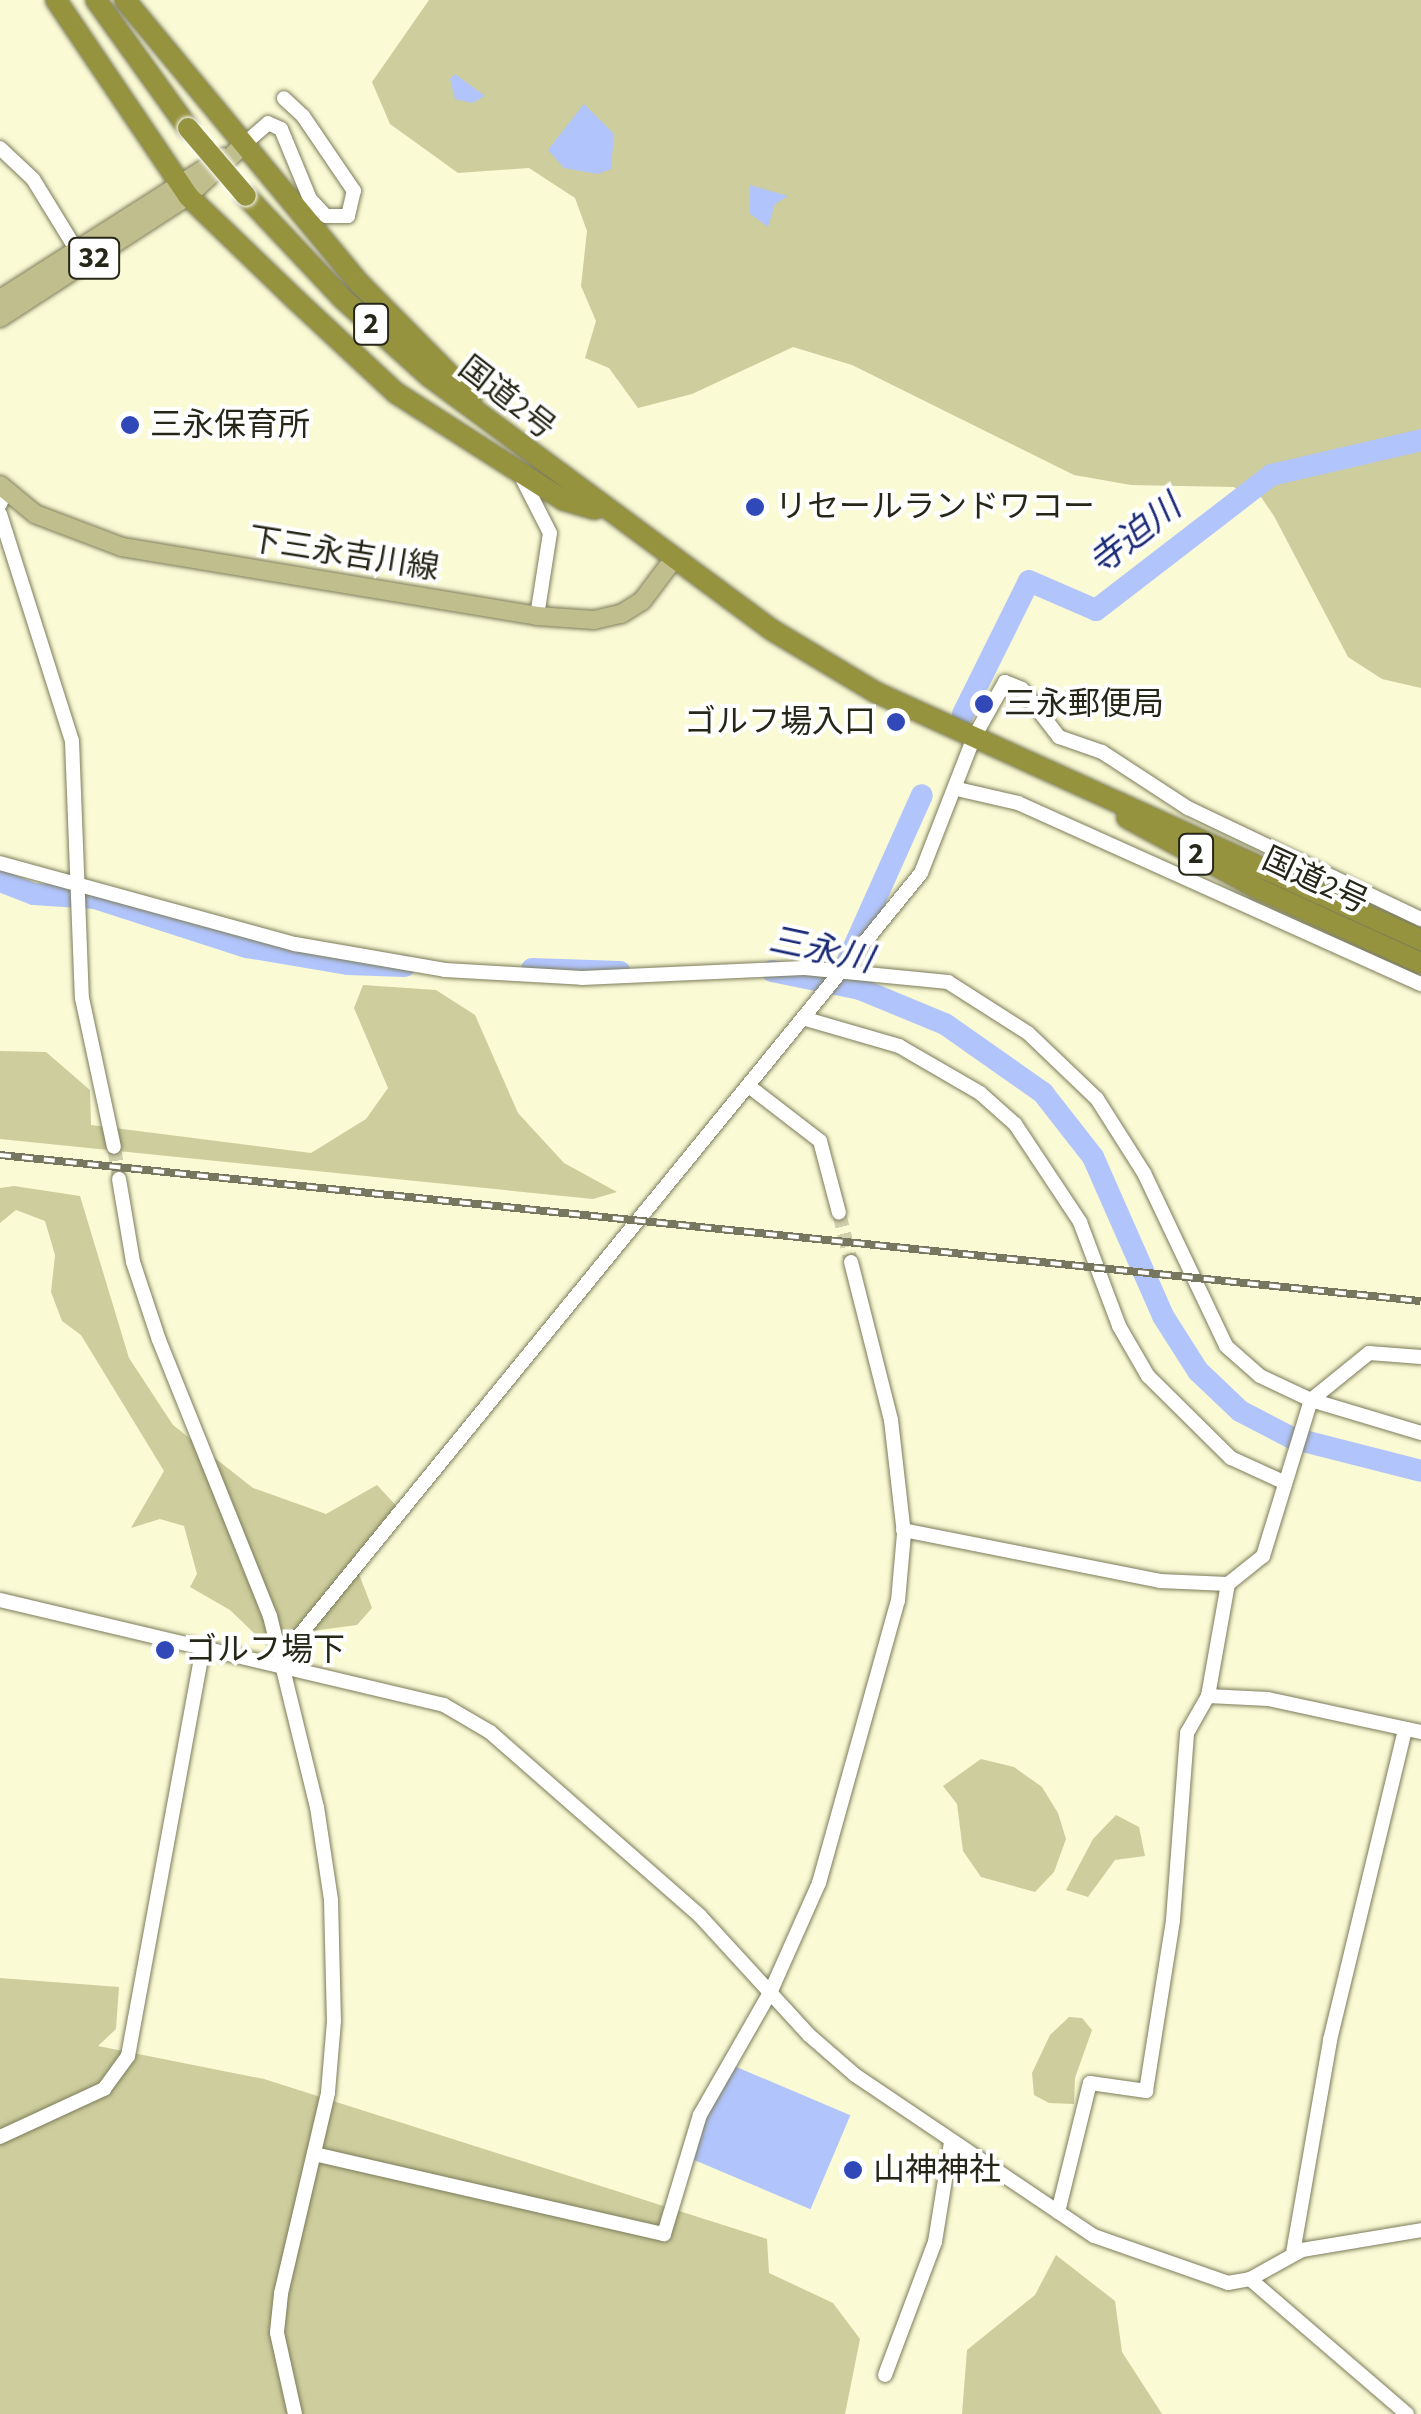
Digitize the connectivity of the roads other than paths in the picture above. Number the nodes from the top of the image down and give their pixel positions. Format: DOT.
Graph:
graph roads {
  1 [pos="56,0"];
  2 [pos="96,0"];
  3 [pos="125,0"];
  4 [pos="284,98"];
  5 [pos="242,145"];
  6 [pos="0,148"];
  7 [pos="183,190"];
  8 [pos="81,256"];
  9 [pos="0,299"];
  10 [pos="0,318"];
  11 [pos="509,438"];
  12 [pos="517,473"];
  13 [pos="2,493"];
  14 [pos="607,512"];
  15 [pos="0,514"];
  16 [pos="672,561"];
  17 [pos="537,616"];
  18 [pos="974,738"];
  19 [pos="957,789"];
  20 [pos="0,864"];
  21 [pos="80,887"];
  22 [pos="1421,920"];
  23 [pos="1421,940"];
  24 [pos="1421,963"];
  25 [pos="845,972"];
  26 [pos="1421,984"];
  27 [pos="806,1019"];
  28 [pos="750,1086"];
  29 [pos="114,1147"];
  30 [pos="119,1179"];
  31 [pos="839,1213"];
  32 [pos="852,1262"];
  33 [pos="1421,1357"];
  34 [pos="1308,1405"];
  35 [pos="1421,1434"];
  36 [pos="1282,1477"];
  37 [pos="903,1530"];
  38 [pos="1228,1584"];
  39 [pos="0,1600"];
  40 [pos="203,1648"];
  41 [pos="277,1663"];
  42 [pos="1208,1696"];
  43 [pos="1413,1731"];
  44 [pos="770,1993"];
  45 [pos="0,2137"];
  46 [pos="951,2142"];
  47 [pos="314,2154"];
  48 [pos="1058,2212"];
  49 [pos="1421,2230"];
  50 [pos="1292,2253"];
  51 [pos="1250,2279"];
  52 [pos="886,2375"];
  53 [pos="295,2414"];
  54 [pos="1407,2414"];
  1 -- 7 [label="highway"];
  2 -- 11 [label="highway, 国道2号 / 2, bridge"];
  3 -- 5 [label="highway"];
  4 -- 5 [label="street"];
  5 -- 7 [label="main road, 32"];
  5 -- 11 [label="highway"];
  6 -- 8 [label="street"];
  7 -- 8 [label="main road, 32"];
  7 -- 12 [label="highway"];
  8 -- 9 [label="main road, 32"];
  8 -- 10 [label="main road, 32"];
  11 -- 14 [label="highway, 国道2号 / 2"];
  12 -- 14 [label="highway"];
  12 -- 17 [label="street"];
  13 -- 17 [label="main road, 下三永吉川線"];
  14 -- 16 [label="highway, 国道2号 / 2"];
  15 -- 21 [label="street"];
  16 -- 17 [label="main road, 下三永吉川線"];
  16 -- 18 [label="highway, 国道2号 / 2"];
  18 -- 19 [label="street"];
  18 -- 22 [label="street"];
  18 -- 23 [label="highway, 国道2号 / 2"];
  18 -- 24 [label="highway, 国道2号 / 2"];
  19 -- 25 [label="street"];
  19 -- 26 [label="street"];
  20 -- 21 [label="street"];
  21 -- 25 [label="street"];
  21 -- 29 [label="street"];
  25 -- 27 [label="street"];
  25 -- 34 [label="street"];
  27 -- 28 [label="street"];
  27 -- 36 [label="street"];
  28 -- 31 [label="street"];
  28 -- 41 [label="street"];
  30 -- 41 [label="street"];
  32 -- 37 [label="street"];
  33 -- 34 [label="street"];
  34 -- 35 [label="street"];
  34 -- 36 [label="street"];
  36 -- 38 [label="street"];
  37 -- 38 [label="street"];
  37 -- 44 [label="street"];
  38 -- 42 [label="street"];
  39 -- 40 [label="street"];
  40 -- 41 [label="street"];
  40 -- 45 [label="street"];
  41 -- 44 [label="street"];
  41 -- 47 [label="street"];
  42 -- 43 [label="street"];
  42 -- 48 [label="street"];
  43 -- 50 [label="street"];
  44 -- 46 [label="street"];
  44 -- 47 [label="street"];
  46 -- 48 [label="street"];
  46 -- 52 [label="street"];
  47 -- 53 [label="street"];
  48 -- 51 [label="street"];
  49 -- 50 [label="street"];
  50 -- 51 [label="street"];
  51 -- 54 [label="street"];
}
